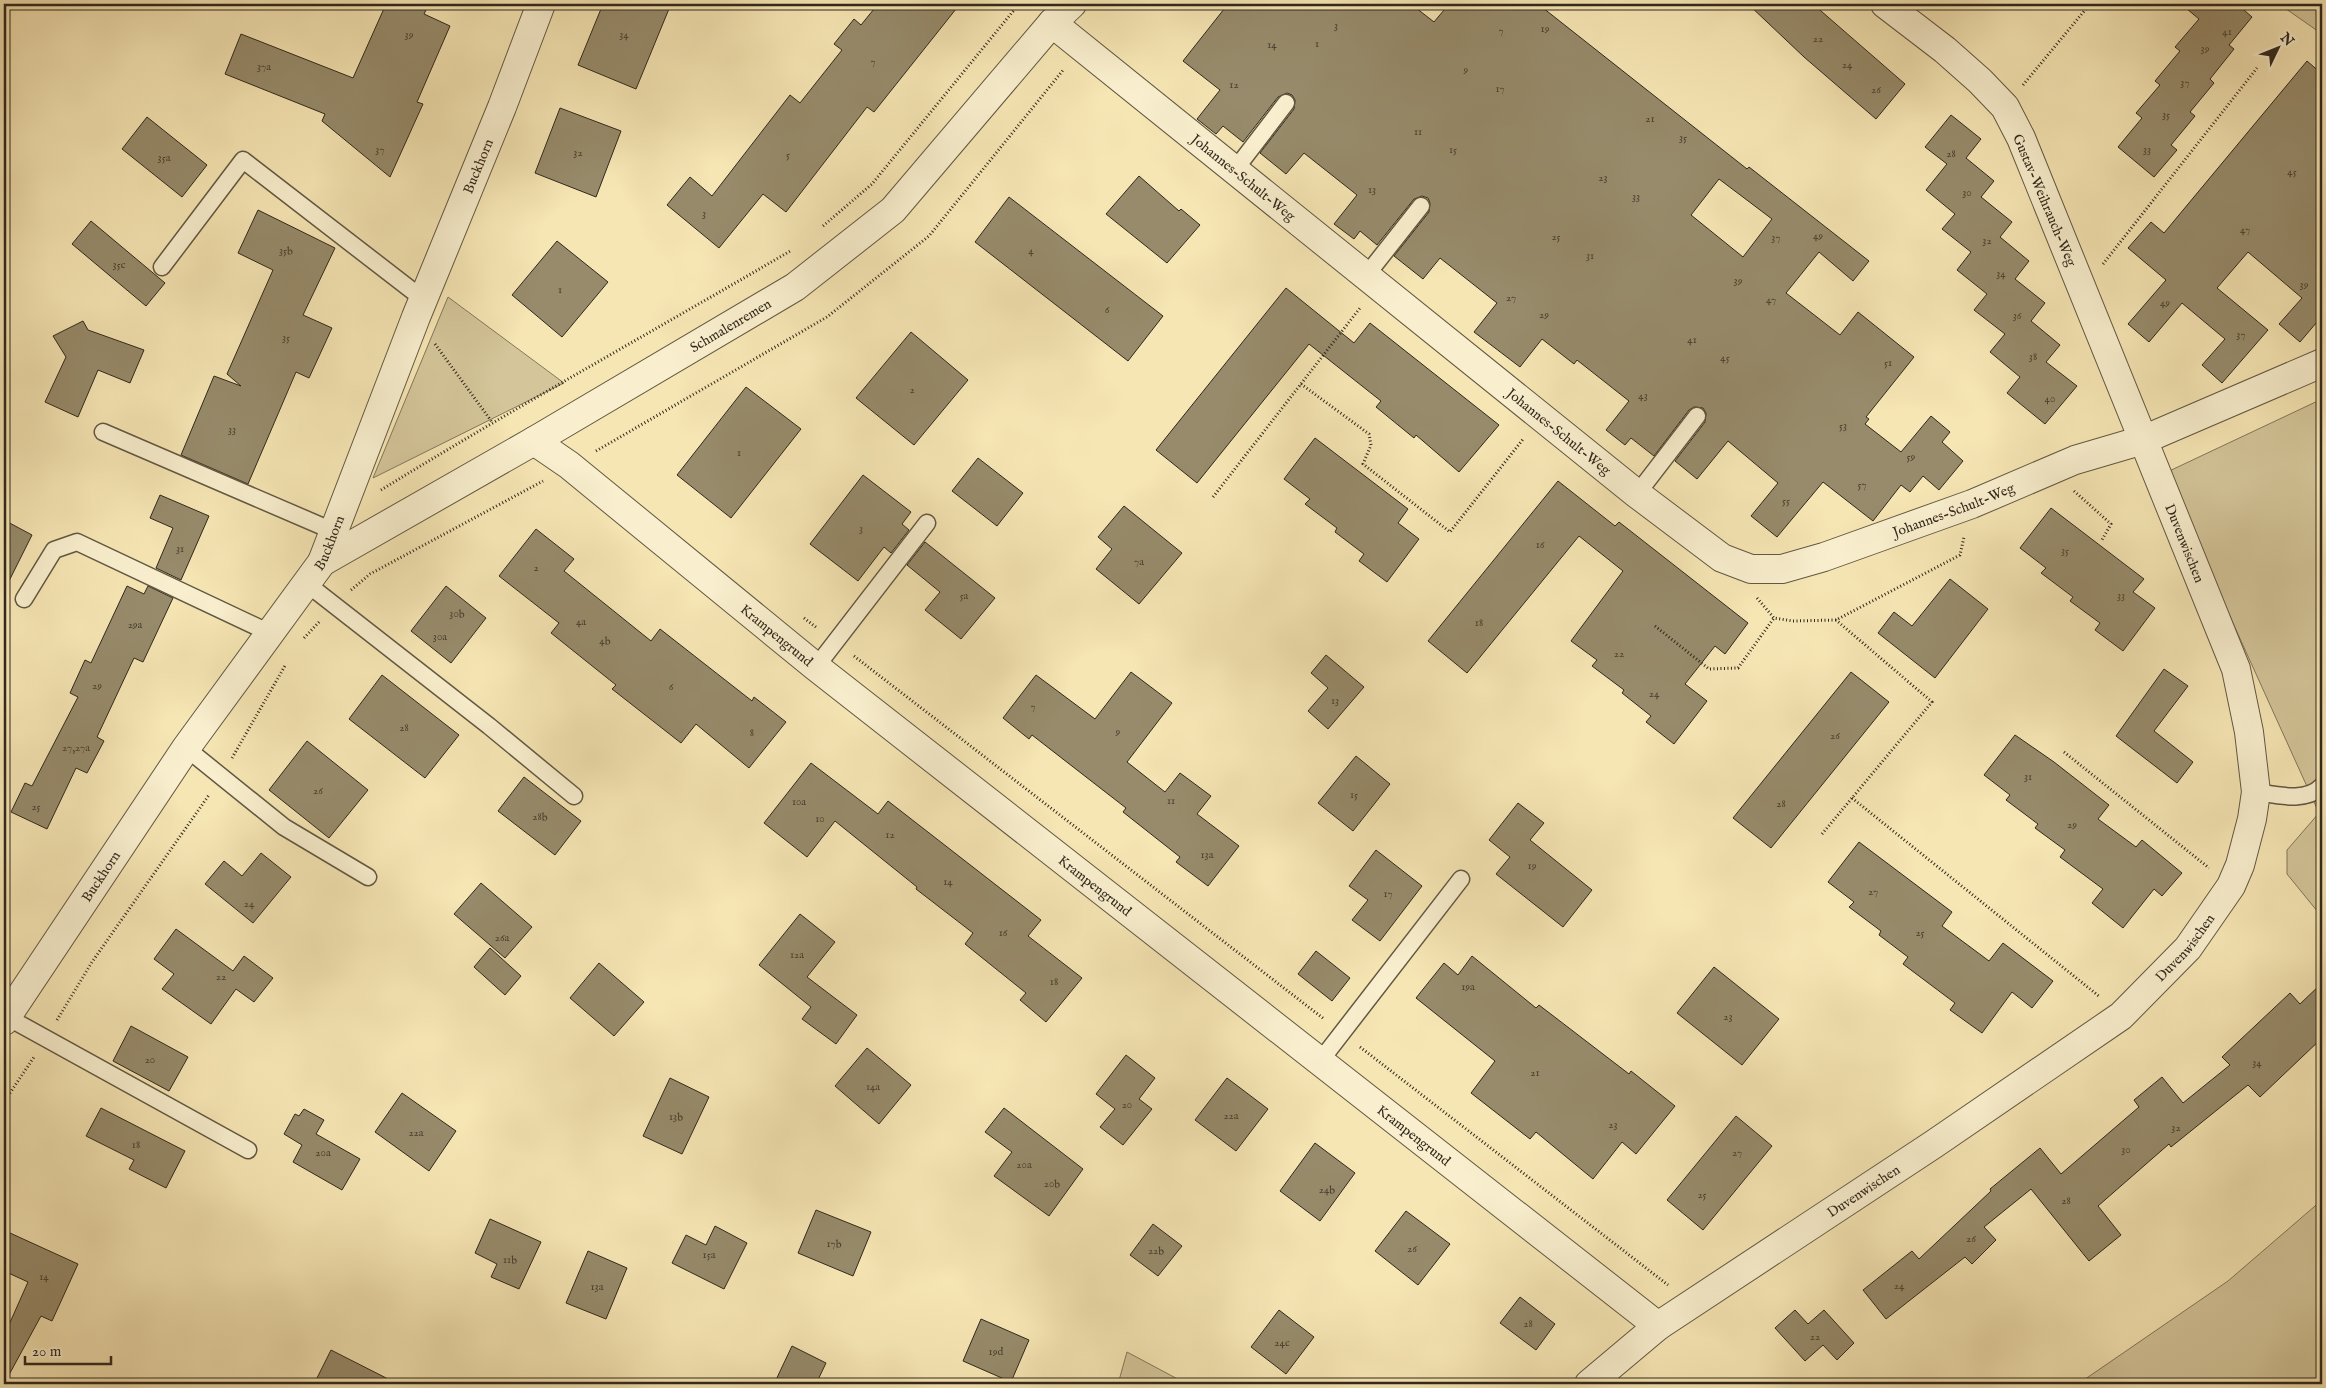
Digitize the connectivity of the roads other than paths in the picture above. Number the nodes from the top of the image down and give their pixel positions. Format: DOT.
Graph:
graph roads {
  1 [pos="541,4"];
  2 [pos="1072,4"];
  3 [pos="1885,4"];
  4 [pos="1052,24"];
  5 [pos="1286,103"];
  6 [pos="1234,171"];
  7 [pos="1421,206"];
  8 [pos="162,267"];
  9 [pos="1371,282"];
  10 [pos="420,308"];
  11 [pos="2322,363"];
  12 [pos="1697,416"];
  13 [pos="103,432"];
  14 [pos="2143,440"];
  15 [pos="534,442"];
  16 [pos="1637,494"];
  17 [pos="336,523"];
  18 [pos="927,523"];
  19 [pos="314,572"];
  20 [pos="24,599"];
  21 [pos="270,633"];
  22 [pos="816,666"];
  23 [pos="186,748"];
  24 [pos="2322,786"];
  25 [pos="2256,792"];
  26 [pos="574,796"];
  27 [pos="368,878"];
  28 [pos="1461,879"];
  29 [pos="5,1019"];
  30 [pos="1321,1060"];
  31 [pos="248,1150"];
  32 [pos="1658,1326"];
  33 [pos="1589,1384"];
  1 -- 10 [label="street, Buckhorn"];
  2 -- 4 [label="street, Schmalenremen"];
  3 -- 14 [label="street, Gustav-Weihrauch-Weg"];
  4 -- 6 [label="street, Johannes-Schult-Weg"];
  4 -- 15 [label="street, Schmalenremen"];
  5 -- 6 [label="lane"];
  6 -- 9 [label="street, Johannes-Schult-Weg"];
  7 -- 9 [label="lane"];
  8 -- 10 [label="lane"];
  9 -- 16 [label="street, Johannes-Schult-Weg"];
  10 -- 17 [label="street, Buckhorn"];
  11 -- 14 [label="street"];
  12 -- 16 [label="lane"];
  13 -- 17 [label="lane"];
  14 -- 16 [label="street, Johannes-Schult-Weg"];
  14 -- 25 [label="street, Duvenwischen"];
  15 -- 19 [label="street, Schmalenremen"];
  15 -- 22 [label="street, Krampengrund"];
  17 -- 19 [label="street, Buckhorn"];
  18 -- 22 [label="lane"];
  19 -- 21 [label="street, Buckhorn"];
  19 -- 26 [label="lane"];
  20 -- 21 [label="lane"];
  21 -- 23 [label="street, Buckhorn"];
  22 -- 30 [label="street, Krampengrund"];
  23 -- 27 [label="lane"];
  23 -- 29 [label="street, Buckhorn"];
  24 -- 25 [label="lane"];
  25 -- 32 [label="street, Duvenwischen"];
  28 -- 30 [label="lane"];
  29 -- 31 [label="lane"];
  30 -- 32 [label="street, Krampengrund"];
  32 -- 33 [label="street, Duvenwischen"];
}
